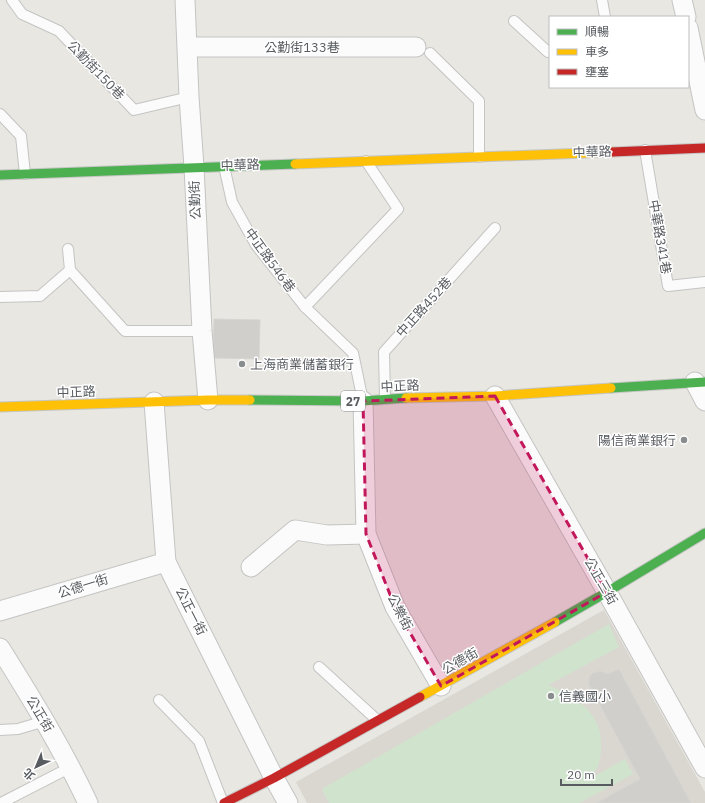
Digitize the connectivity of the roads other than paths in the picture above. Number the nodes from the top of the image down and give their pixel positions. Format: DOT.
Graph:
graph roads {
  1 [pos="12,0"];
  2 [pos="185,0"];
  3 [pos="602,0"];
  4 [pos="682,0"];
  5 [pos="605,16"];
  6 [pos="686,16"];
  7 [pos="514,21"];
  8 [pos="689,33"];
  9 [pos="188,47"];
  10 [pos="423,50"];
  11 [pos="549,52"];
  12 [pos="189,97"];
  13 [pos="705,110"];
  14 [pos="0,114"];
  15 [pos="705,148"];
  16 [pos="645,150"];
  17 [pos="479,157"];
  18 [pos="366,161"];
  19 [pos="224,166"];
  20 [pos="194,167"];
  21 [pos="25,174"];
  22 [pos="0,175"];
  23 [pos="495,228"];
  24 [pos="68,249"];
  25 [pos="70,270"];
  26 [pos="705,282"];
  27 [pos="0,297"];
  28 [pos="305,308"];
  29 [pos="202,331"];
  30 [pos="700,382"];
  31 [pos="495,396"];
  32 [pos="385,398"];
  33 [pos="208,400"];
  34 [pos="705,401"];
  35 [pos="154,402"];
  36 [pos="362,402"];
  37 [pos="0,407"];
  38 [pos="705,533"];
  39 [pos="366,534"];
  40 [pos="166,562"];
  41 [pos="251,567"];
  42 [pos="607,592"];
  43 [pos="0,611"];
  44 [pos="0,648"];
  45 [pos="320,667"];
  46 [pos="441,686"];
  47 [pos="159,700"];
  48 [pos="377,720"];
  49 [pos="45,721"];
  50 [pos="0,730"];
  51 [pos="71,767"];
  52 [pos="705,768"];
  53 [pos="274,778"];
  54 [pos="0,803"];
  55 [pos="88,803"];
  56 [pos="224,803"];
  57 [pos="288,803"];
  1 -- 12 [label="lane, 公勤街150巷"];
  2 -- 9 [label="street, 公勤街"];
  3 -- 5 [label="lane"];
  4 -- 6 [label="street"];
  7 -- 11 [label="lane"];
  8 -- 13 [label="street"];
  9 -- 10 [label="street, 公勤街133巷"];
  9 -- 12 [label="street, 公勤街"];
  10 -- 17 [label="lane"];
  12 -- 20 [label="street, 公勤街"];
  14 -- 21 [label="lane"];
  15 -- 16 [label="street, 中華路"];
  16 -- 17 [label="street, 中華路"];
  16 -- 26 [label="lane, 中華路341巷"];
  17 -- 18 [label="street, 中華路"];
  18 -- 19 [label="street, 中華路"];
  18 -- 28 [label="lane"];
  19 -- 20 [label="street, 中華路"];
  19 -- 28 [label="lane, 中正路546巷"];
  20 -- 21 [label="street, 中華路"];
  20 -- 29 [label="street, 公勤街"];
  21 -- 22 [label="street, 中華路"];
  23 -- 32 [label="lane, 中正路452巷"];
  24 -- 25 [label="lane"];
  25 -- 27 [label="lane"];
  25 -- 29 [label="lane"];
  28 -- 36 [label="lane, 中正路546巷"];
  29 -- 33 [label="street, 公勤街"];
  30 -- 31 [label="street, 中正路 / 27"];
  30 -- 34 [label="street"];
  31 -- 32 [label="street, 中正路 / 27"];
  31 -- 42 [label="street, 公正三街"];
  32 -- 36 [label="street, 中正路 / 27"];
  33 -- 35 [label="street, 中正路 / 27"];
  33 -- 36 [label="street, 中正路 / 27"];
  35 -- 37 [label="street, 中正路 / 27"];
  35 -- 40 [label="street, 公正一街"];
  36 -- 39 [label="street, 公樂街"];
  38 -- 42 [label="street, 公德街"];
  39 -- 41 [label="street"];
  39 -- 46 [label="street, 公樂街"];
  40 -- 43 [label="street, 公德一街"];
  40 -- 53 [label="street, 公正一街"];
  42 -- 46 [label="street, 公德街"];
  42 -- 52 [label="street, 公正三街"];
  44 -- 49 [label="street, 公正街"];
  45 -- 48 [label="lane"];
  46 -- 48 [label="street, 公德街"];
  47 -- 56 [label="lane"];
  48 -- 53 [label="street, 公德街"];
  49 -- 50 [label="lane"];
  49 -- 51 [label="street, 公正街"];
  51 -- 54 [label="lane"];
  51 -- 55 [label="street, 公正街"];
  53 -- 56 [label="street, 公德街"];
  53 -- 57 [label="street, 公正一街"];
}
